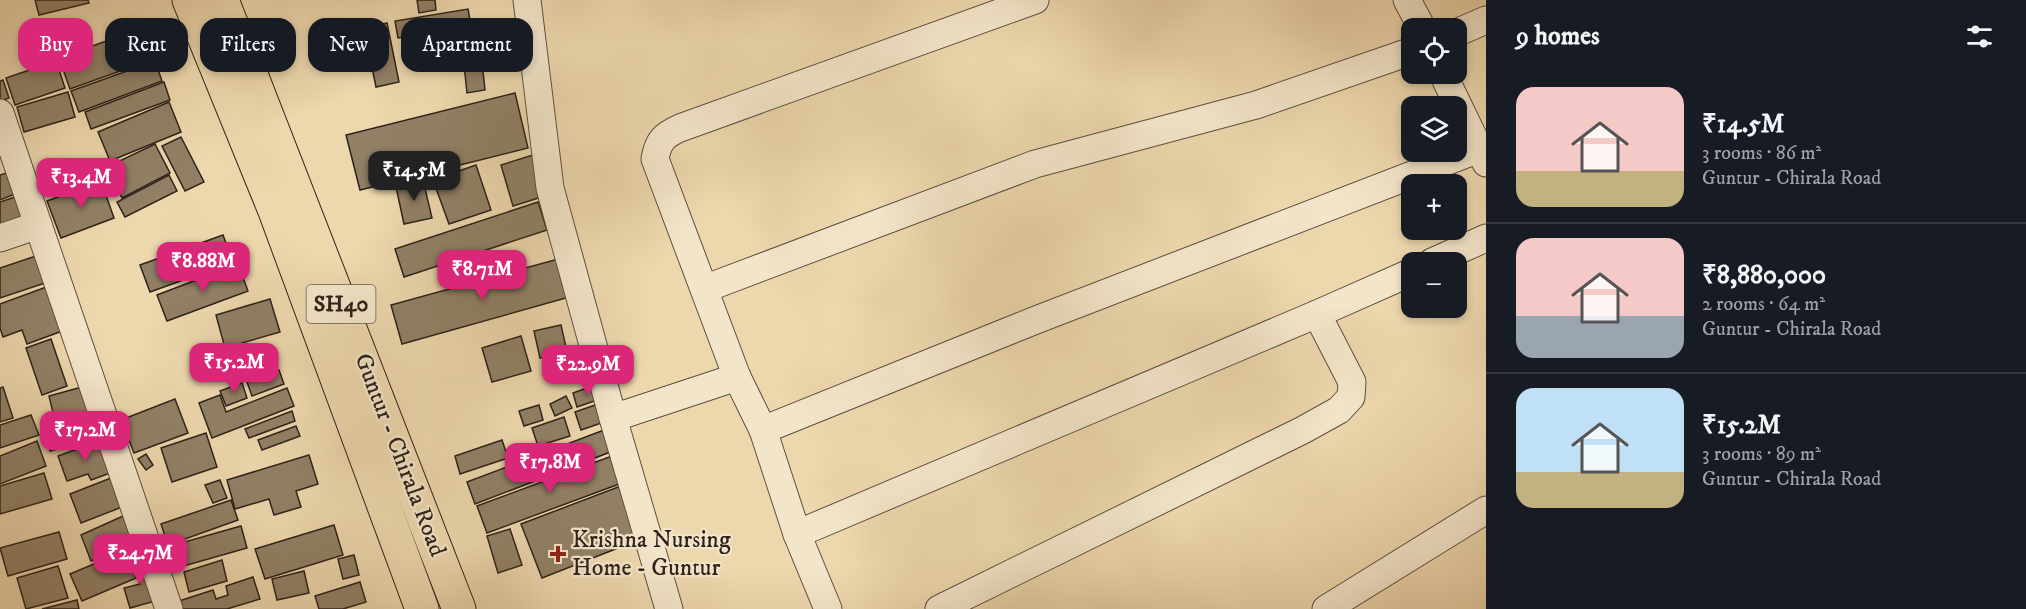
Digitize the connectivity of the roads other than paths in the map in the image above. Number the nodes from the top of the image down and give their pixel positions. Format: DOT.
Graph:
graph roads {
  1 [pos="189,0"];
  2 [pos="222,0"];
  3 [pos="527,0"];
  4 [pos="1035,0"];
  5 [pos="1407,0"];
  6 [pos="1417,18"];
  7 [pos="1486,21"];
  8 [pos="1467,29"];
  9 [pos="1401,55"];
  10 [pos="1448,84"];
  11 [pos="0,113"];
  12 [pos="1482,156"];
  13 [pos="38,225"];
  14 [pos="0,238"];
  15 [pos="1486,238"];
  16 [pos="1454,252"];
  17 [pos="1401,277"];
  18 [pos="704,288"];
  19 [pos="1317,314"];
  20 [pos="332,322"];
  21 [pos="738,377"];
  22 [pos="613,418"];
  23 [pos="763,430"];
  24 [pos="1486,510"];
  25 [pos="797,534"];
  26 [pos="455,608"];
  27 [pos="169,609"];
  28 [pos="422,609"];
  29 [pos="669,609"];
  30 [pos="828,609"];
  31 [pos="939,609"];
  32 [pos="1326,609"];
  1 -- 20 [label="main road, Guntur - Chirala Road / SH40"];
  2 -- 20 [label="main road, Guntur - Chirala Road / SH40"];
  3 -- 22 [label="street"];
  4 -- 18 [label="street"];
  5 -- 6 [label="street"];
  7 -- 8 [label="street"];
  9 -- 18 [label="street"];
  10 -- 12 [label="street"];
  11 -- 13 [label="street"];
  12 -- 23 [label="street"];
  13 -- 14 [label="street"];
  13 -- 27 [label="street"];
  15 -- 16 [label="street"];
  17 -- 19 [label="street"];
  18 -- 21 [label="street"];
  19 -- 25 [label="street"];
  19 -- 31 [label="street"];
  20 -- 26 [label="main road, Guntur - Chirala Road / SH40"];
  20 -- 28 [label="main road, Guntur - Chirala Road / SH40"];
  21 -- 22 [label="street"];
  21 -- 23 [label="street"];
  22 -- 29 [label="street"];
  23 -- 25 [label="street"];
  24 -- 32 [label="street"];
  25 -- 30 [label="street"];
}
